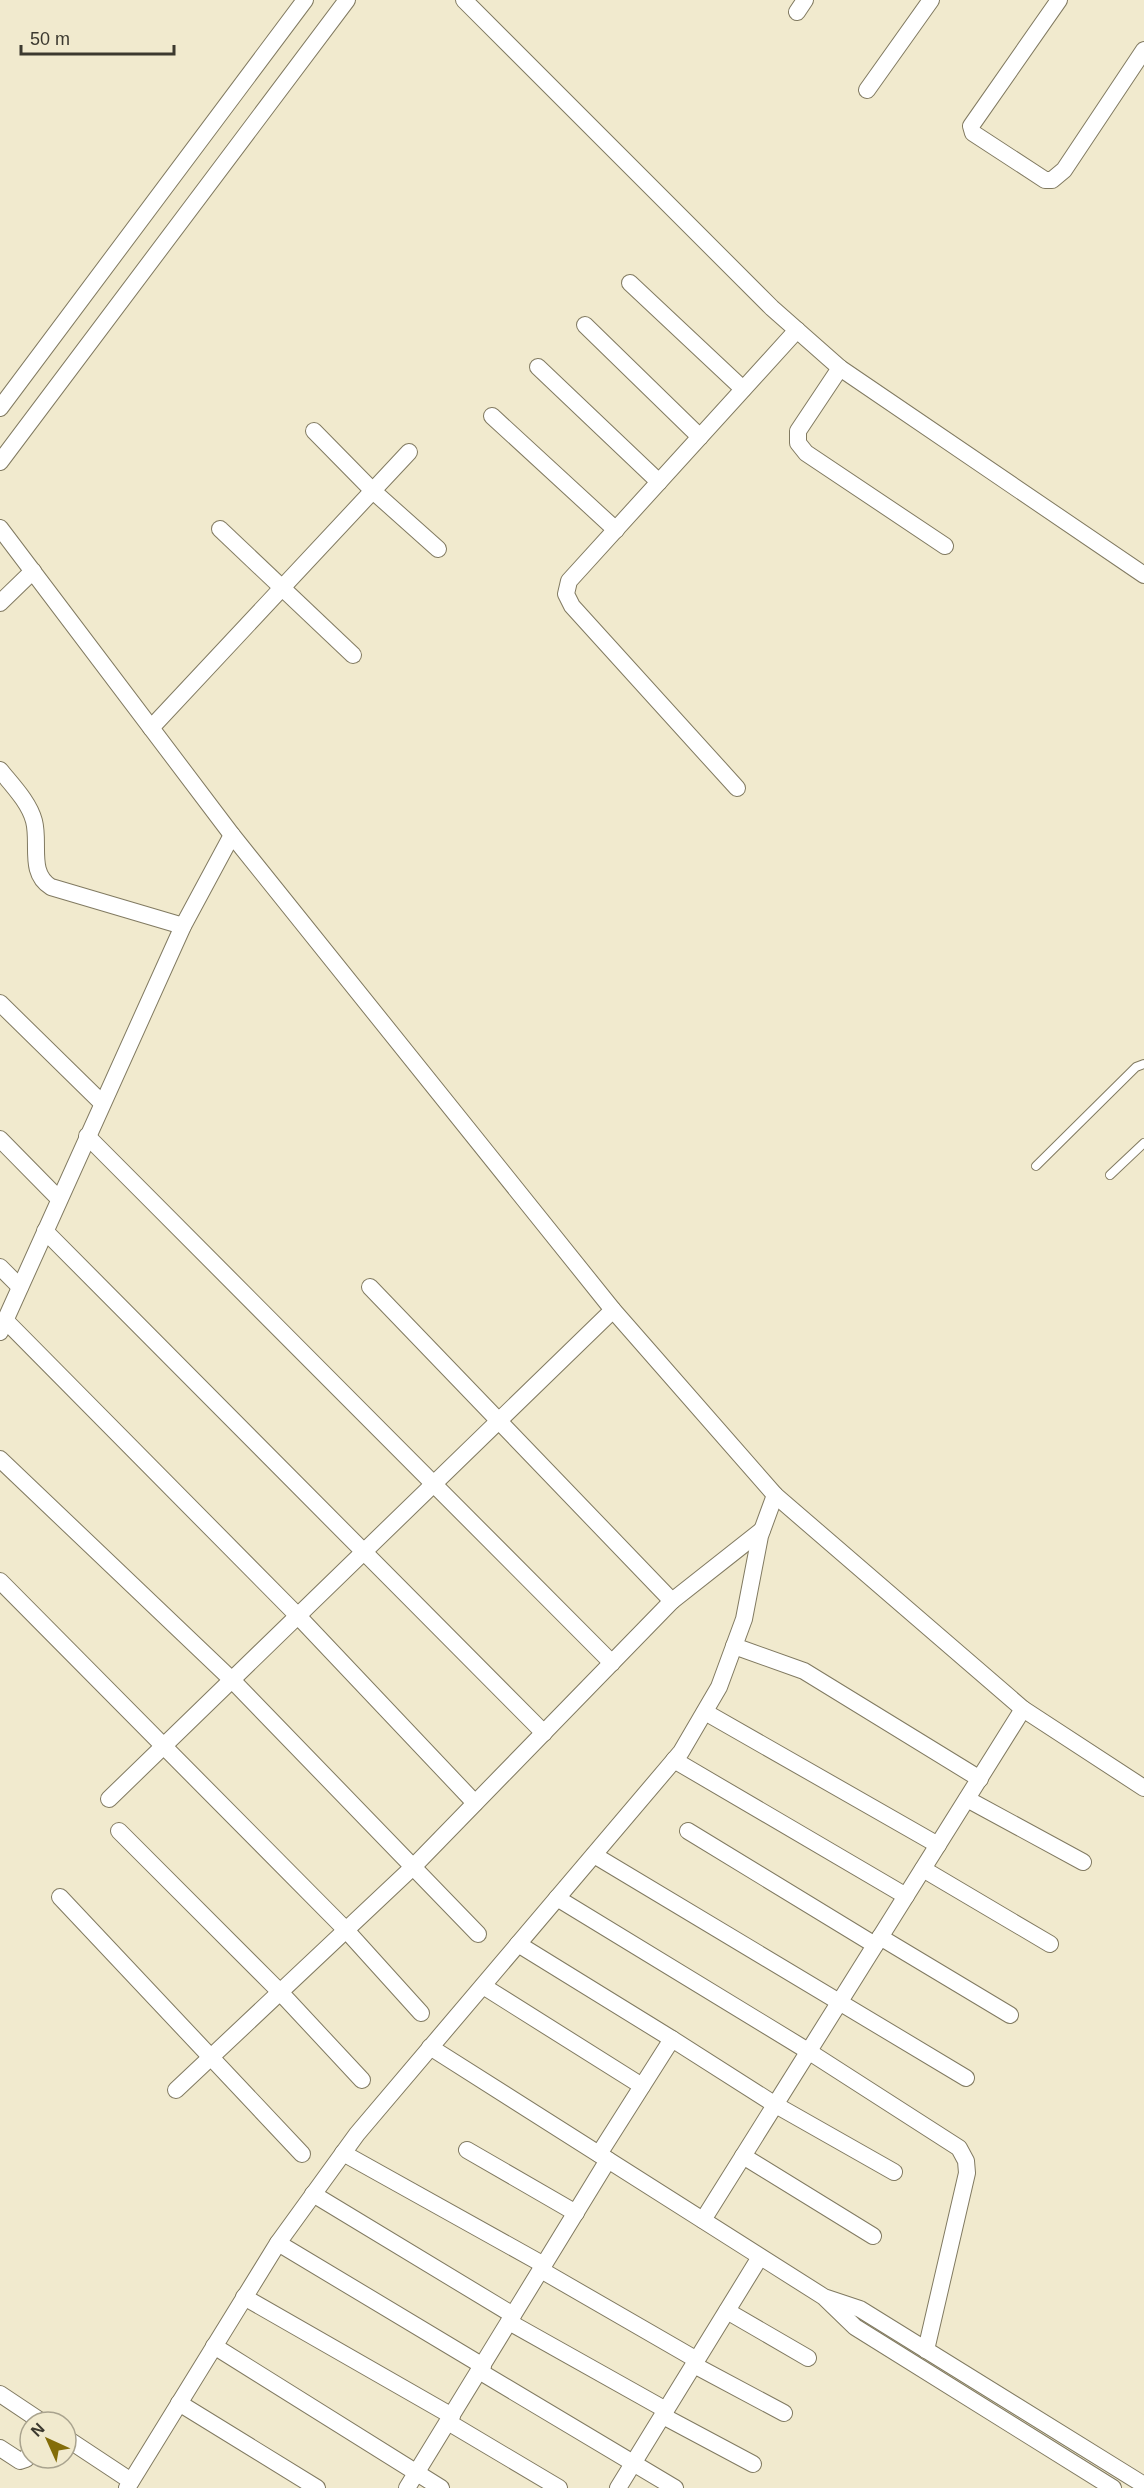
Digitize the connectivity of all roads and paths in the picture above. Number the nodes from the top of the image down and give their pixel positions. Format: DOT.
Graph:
graph roads {
  1 [pos="306,0"];
  2 [pos="347,0"];
  3 [pos="464,0"];
  4 [pos="931,0"];
  5 [pos="1059,0"];
  6 [pos="1144,50"];
  7 [pos="867,90"];
  8 [pos="630,283"];
  9 [pos="585,325"];
  10 [pos="796,330"];
  11 [pos="538,367"];
  12 [pos="840,368"];
  13 [pos="743,389"];
  14 [pos="0,408"];
  15 [pos="492,416"];
  16 [pos="314,431"];
  17 [pos="700,437"];
  18 [pos="409,452"];
  19 [pos="0,462"];
  20 [pos="659,482"];
  21 [pos="373,491"];
  22 [pos="0,528"];
  23 [pos="220,530"];
  24 [pos="616,530"];
  25 [pos="945,546"];
  26 [pos="438,549"];
  27 [pos="33,571"];
  28 [pos="1144,575"];
  29 [pos="283,587"];
  30 [pos="0,603"];
  31 [pos="353,654"];
  32 [pos="151,728"];
  33 [pos="0,770"];
  34 [pos="737,788"];
  35 [pos="232,835"];
  36 [pos="183,926"];
  37 [pos="0,1003"];
  38 [pos="1144,1064"];
  39 [pos="102,1103"];
  40 [pos="87,1136"];
  41 [pos="0,1139"];
  42 [pos="1144,1143"];
  43 [pos="1036,1166"];
  44 [pos="1110,1176"];
  45 [pos="59,1199"];
  46 [pos="45,1231"];
  47 [pos="0,1267"];
  48 [pos="20,1287"];
  49 [pos="370,1287"];
  50 [pos="613,1310"];
  51 [pos="3,1326"];
  52 [pos="498,1422"];
  53 [pos="0,1459"];
  54 [pos="433,1485"];
  55 [pos="775,1495"];
  56 [pos="762,1530"];
  57 [pos="365,1551"];
  58 [pos="0,1581"];
  59 [pos="672,1601"];
  60 [pos="298,1616"];
  61 [pos="734,1646"];
  62 [pos="612,1663"];
  63 [pos="232,1680"];
  64 [pos="1023,1709"];
  65 [pos="705,1712"];
  66 [pos="544,1733"];
  67 [pos="163,1745"];
  68 [pos="674,1760"];
  69 [pos="980,1779"];
  70 [pos="1144,1788"];
  71 [pos="109,1799"];
  72 [pos="967,1799"];
  73 [pos="475,1803"];
  74 [pos="119,1831"];
  75 [pos="688,1831"];
  76 [pos="938,1845"];
  77 [pos="594,1855"];
  78 [pos="1083,1862"];
  79 [pos="414,1866"];
  80 [pos="923,1869"];
  81 [pos="906,1896"];
  82 [pos="60,1897"];
  83 [pos="556,1899"];
  84 [pos="346,1930"];
  85 [pos="478,1934"];
  86 [pos="877,1941"];
  87 [pos="518,1944"];
  88 [pos="1050,1944"];
  89 [pos="483,1986"];
  90 [pos="280,1992"];
  91 [pos="840,2000"];
  92 [pos="421,2013"];
  93 [pos="1011,2015"];
  94 [pos="672,2039"];
  95 [pos="430,2047"];
  96 [pos="808,2051"];
  97 [pos="209,2059"];
  98 [pos="966,2078"];
  99 [pos="363,2080"];
  100 [pos="642,2086"];
  101 [pos="176,2090"];
  102 [pos="774,2104"];
  103 [pos="467,2150"];
  104 [pos="343,2153"];
  105 [pos="302,2154"];
  106 [pos="743,2156"];
  107 [pos="604,2157"];
  108 [pos="894,2172"];
  109 [pos="313,2194"];
  110 [pos="576,2213"];
  111 [pos="703,2220"];
  112 [pos="873,2236"];
  113 [pos="278,2243"];
  114 [pos="760,2257"];
  115 [pos="542,2268"];
  116 [pos="244,2297"];
  117 [pos="824,2297"];
  118 [pos="727,2311"];
  119 [pos="511,2318"];
  120 [pos="214,2346"];
  121 [pos="926,2350"];
  122 [pos="808,2358"];
  123 [pos="695,2362"];
  124 [pos="481,2368"];
  125 [pos="0,2394"];
  126 [pos="179,2403"];
  127 [pos="24,2410"];
  128 [pos="664,2413"];
  129 [pos="784,2413"];
  130 [pos="450,2419"];
  131 [pos="78,2447"];
  132 [pos="0,2448"];
  133 [pos="18,2460"];
  134 [pos="634,2463"];
  135 [pos="753,2464"];
  136 [pos="416,2473"];
  137 [pos="129,2484"];
  138 [pos="1144,2485"];
  139 [pos="317,2488"];
  140 [pos="407,2488"];
  141 [pos="441,2488"];
  142 [pos="559,2488"];
  143 [pos="618,2488"];
  144 [pos="675,2488"];
  145 [pos="1113,2488"];
  1 -- 14 [label="street"];
  2 -- 19 [label="street"];
  3 -- 10 [label="street"];
  4 -- 7 [label="street"];
  5 -- 6 [label="street"];
  8 -- 13 [label="street"];
  9 -- 17 [label="street"];
  10 -- 12 [label="street"];
  10 -- 13 [label="street"];
  11 -- 20 [label="street"];
  12 -- 25 [label="street"];
  12 -- 28 [label="street"];
  13 -- 17 [label="street"];
  15 -- 24 [label="street"];
  16 -- 21 [label="street"];
  17 -- 20 [label="street"];
  18 -- 21 [label="street"];
  20 -- 24 [label="street"];
  21 -- 26 [label="street"];
  21 -- 29 [label="street"];
  22 -- 27 [label="street"];
  23 -- 29 [label="street"];
  24 -- 34 [label="street"];
  27 -- 30 [label="street"];
  27 -- 32 [label="street"];
  29 -- 31 [label="street"];
  29 -- 32 [label="street"];
  32 -- 35 [label="street"];
  33 -- 36 [label="street"];
  35 -- 36 [label="street"];
  35 -- 50 [label="street"];
  36 -- 39 [label="street"];
  37 -- 39 [label="street"];
  38 -- 43 [label="lane"];
  39 -- 40 [label="street"];
  40 -- 45 [label="street"];
  40 -- 54 [label="street"];
  41 -- 45 [label="street"];
  42 -- 44 [label="lane"];
  45 -- 46 [label="street"];
  46 -- 48 [label="street"];
  46 -- 57 [label="street"];
  47 -- 48 [label="street"];
  48 -- 51 [label="street"];
  49 -- 52 [label="street"];
  50 -- 52 [label="street"];
  50 -- 55 [label="street"];
  51 -- 60 [label="street"];
  52 -- 54 [label="street"];
  52 -- 59 [label="street"];
  53 -- 63 [label="street"];
  54 -- 57 [label="street"];
  54 -- 62 [label="street"];
  55 -- 56 [label="street"];
  55 -- 64 [label="street"];
  56 -- 59 [label="street"];
  56 -- 61 [label="street"];
  57 -- 60 [label="street"];
  57 -- 66 [label="street"];
  58 -- 67 [label="street"];
  59 -- 62 [label="street"];
  60 -- 63 [label="street"];
  60 -- 73 [label="street"];
  61 -- 65 [label="street"];
  61 -- 69 [label="street"];
  62 -- 66 [label="street"];
  63 -- 67 [label="street"];
  63 -- 79 [label="street"];
  64 -- 69 [label="street"];
  64 -- 70 [label="street"];
  65 -- 68 [label="street"];
  65 -- 76 [label="street"];
  66 -- 73 [label="street"];
  67 -- 71 [label="street"];
  67 -- 84 [label="street"];
  68 -- 77 [label="street"];
  68 -- 81 [label="street"];
  69 -- 72 [label="street"];
  72 -- 76 [label="street"];
  72 -- 78 [label="street"];
  73 -- 79 [label="street"];
  74 -- 90 [label="street"];
  75 -- 86 [label="street"];
  76 -- 80 [label="street"];
  77 -- 83 [label="street"];
  77 -- 91 [label="street"];
  79 -- 84 [label="street"];
  79 -- 85 [label="street"];
  80 -- 81 [label="street"];
  80 -- 88 [label="street"];
  81 -- 86 [label="street"];
  82 -- 97 [label="street"];
  83 -- 87 [label="street"];
  83 -- 96 [label="street"];
  84 -- 90 [label="street"];
  84 -- 92 [label="street"];
  86 -- 91 [label="street"];
  86 -- 93 [label="street"];
  87 -- 89 [label="street"];
  87 -- 94 [label="street"];
  89 -- 95 [label="street"];
  89 -- 100 [label="street"];
  90 -- 97 [label="street"];
  90 -- 99 [label="street"];
  91 -- 96 [label="street"];
  91 -- 98 [label="street"];
  94 -- 100 [label="street"];
  94 -- 102 [label="street"];
  95 -- 104 [label="street"];
  95 -- 107 [label="street"];
  96 -- 102 [label="street"];
  96 -- 121 [label="street"];
  97 -- 101 [label="street"];
  97 -- 105 [label="street"];
  100 -- 107 [label="street"];
  102 -- 106 [label="street"];
  102 -- 108 [label="street"];
  103 -- 110 [label="street"];
  104 -- 109 [label="street"];
  104 -- 115 [label="street"];
  106 -- 111 [label="street"];
  106 -- 112 [label="street"];
  107 -- 110 [label="street"];
  107 -- 111 [label="street"];
  109 -- 113 [label="street"];
  109 -- 119 [label="street"];
  110 -- 115 [label="street"];
  111 -- 114 [label="street"];
  113 -- 116 [label="street"];
  113 -- 124 [label="street"];
  114 -- 117 [label="street"];
  114 -- 118 [label="street"];
  115 -- 119 [label="street"];
  115 -- 123 [label="street"];
  116 -- 120 [label="street"];
  116 -- 130 [label="street"];
  117 -- 121 [label="street"];
  117 -- 145 [label="street"];
  118 -- 122 [label="street"];
  118 -- 123 [label="street"];
  119 -- 124 [label="street"];
  119 -- 128 [label="street"];
  120 -- 126 [label="street"];
  120 -- 136 [label="street"];
  121 -- 138 [label="street"];
  123 -- 128 [label="street"];
  123 -- 129 [label="street"];
  124 -- 130 [label="street"];
  124 -- 134 [label="street"];
  125 -- 127 [label="street"];
  126 -- 137 [label="street"];
  126 -- 139 [label="street"];
  128 -- 134 [label="street"];
  128 -- 135 [label="street"];
  130 -- 136 [label="street"];
  130 -- 142 [label="street"];
  131 -- 137 [label="street"];
  132 -- 133 [label="street"];
  134 -- 143 [label="street"];
  134 -- 144 [label="street"];
  136 -- 140 [label="street"];
  136 -- 141 [label="street"];
}
